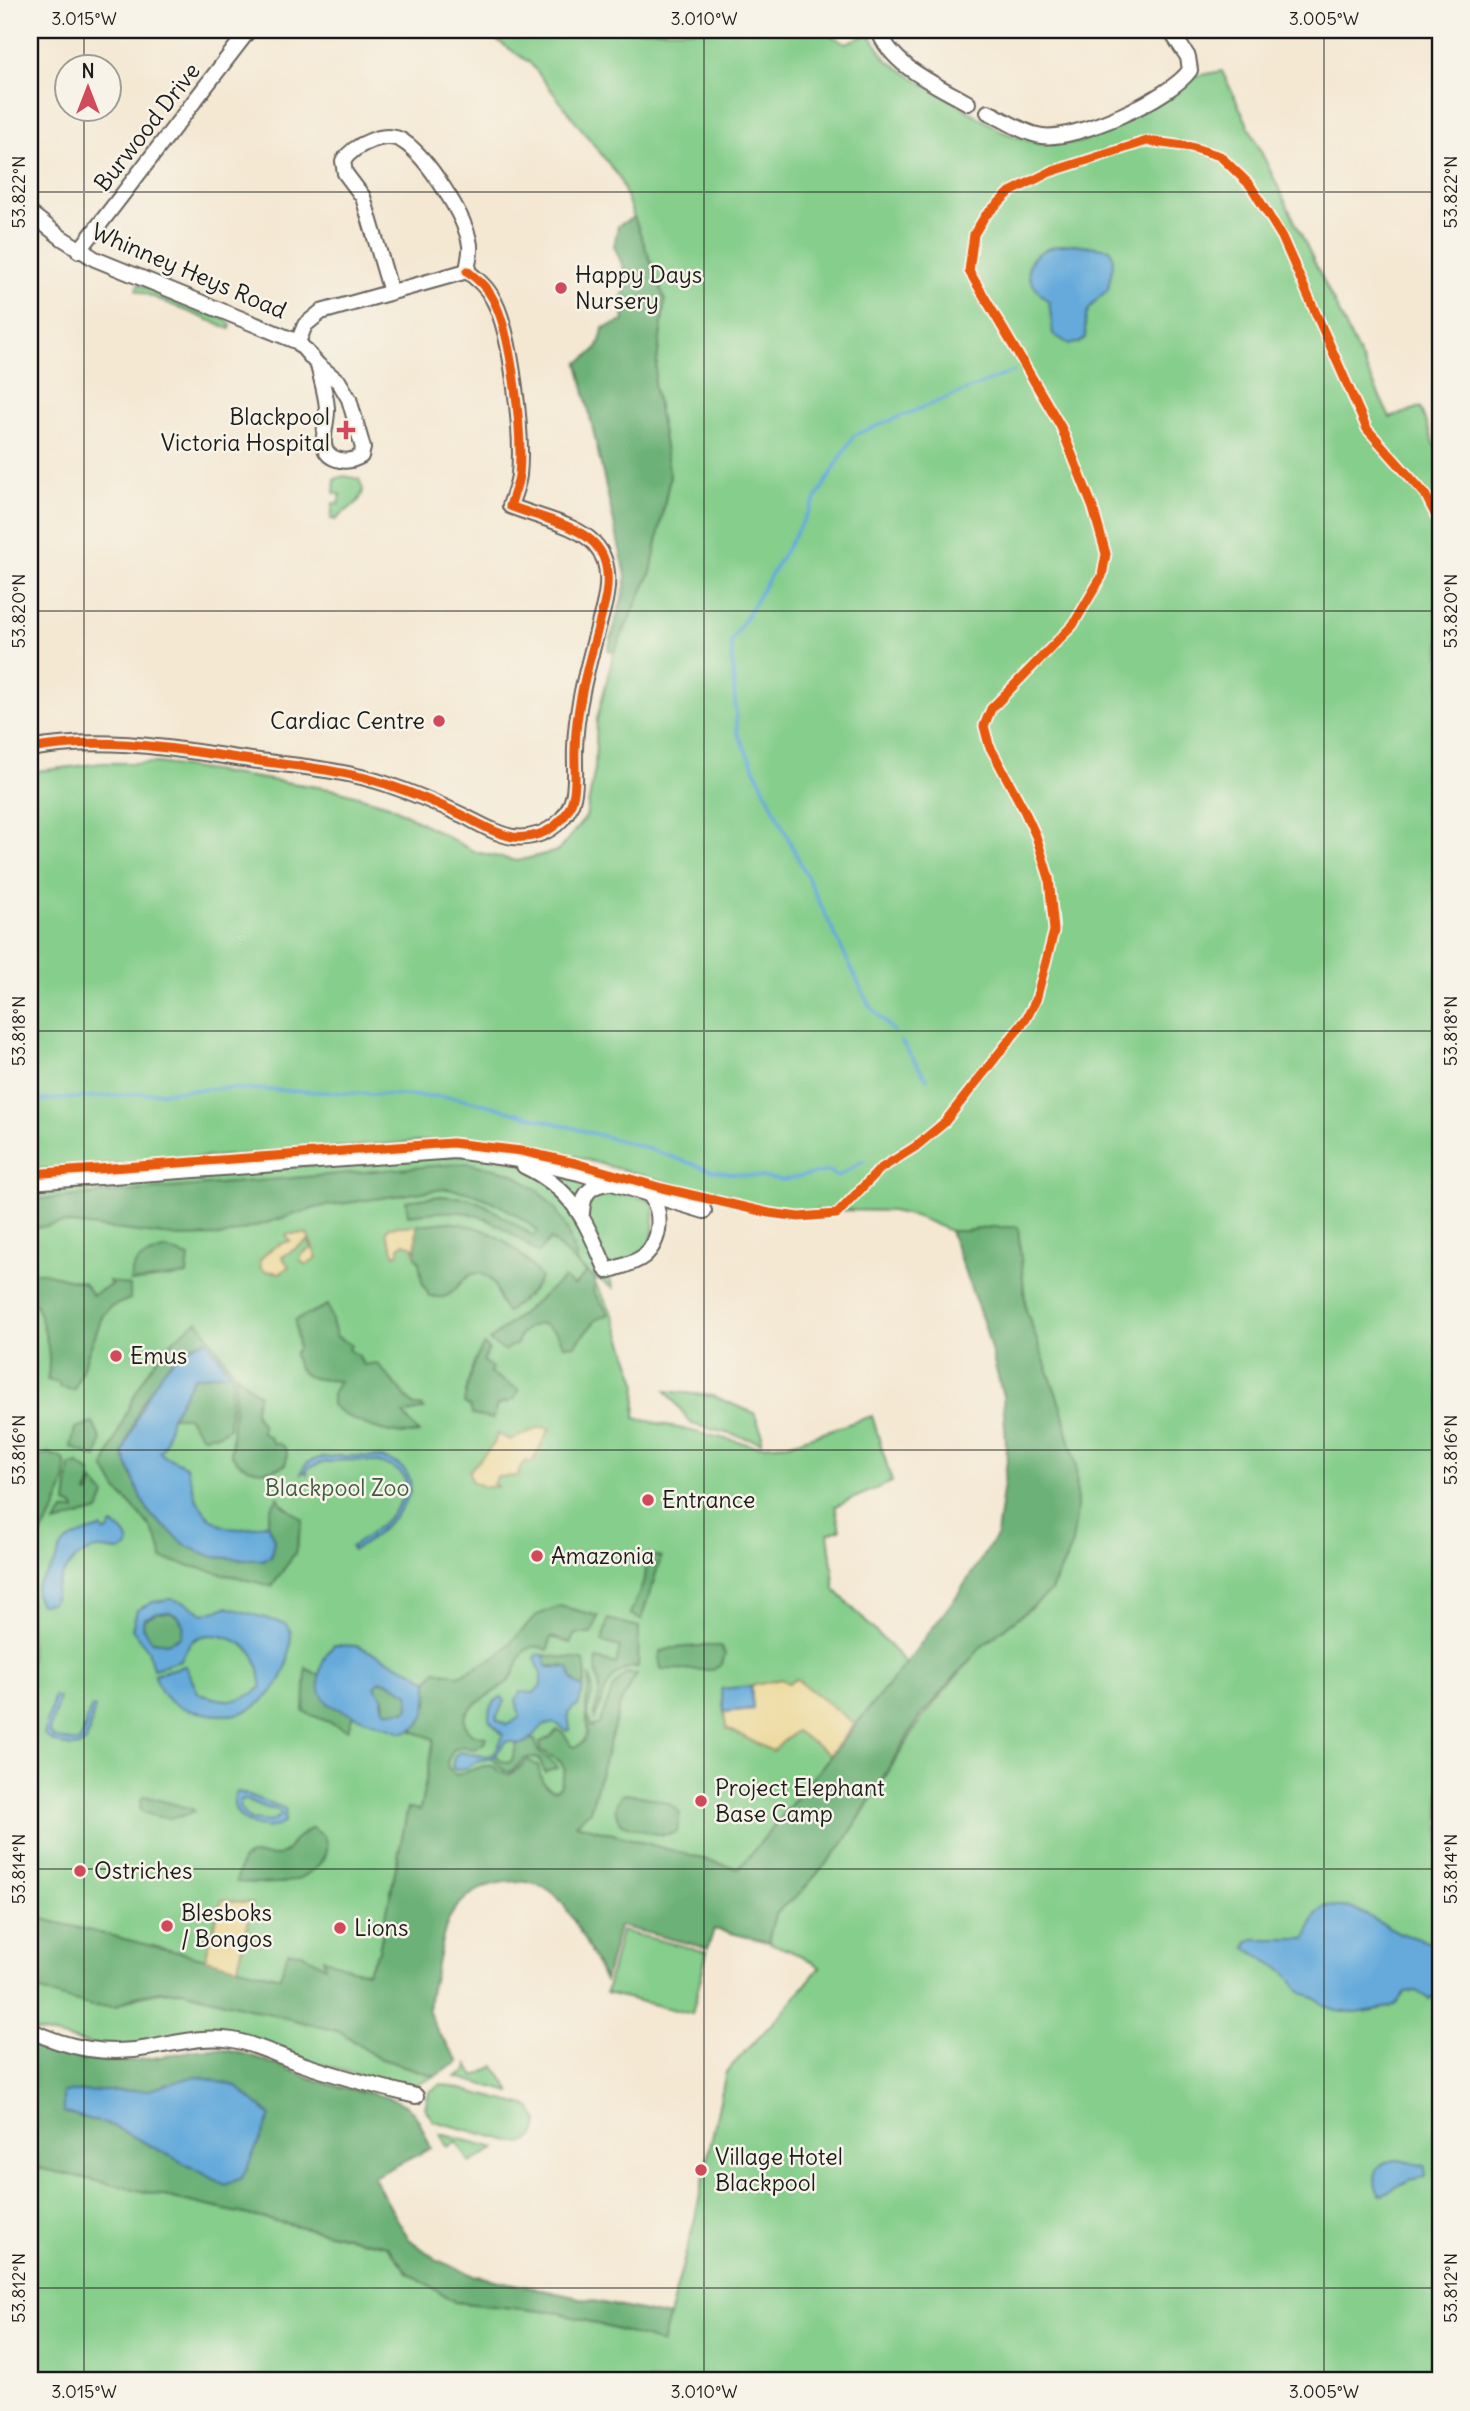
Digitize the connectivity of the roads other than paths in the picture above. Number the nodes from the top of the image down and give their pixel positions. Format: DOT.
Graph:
graph roads {
  1 [pos="249,30"];
  2 [pos="878,30"];
  3 [pos="1170,30"];
  4 [pos="968,103"];
  5 [pos="988,112"];
  6 [pos="30,214"];
  7 [pos="79,251"];
  8 [pos="467,271"];
  9 [pos="391,292"];
  10 [pos="299,342"];
  11 [pos="318,365"];
  12 [pos="30,749"];
  13 [pos="500,1156"];
  14 [pos="30,1182"];
  15 [pos="611,1182"];
  16 [pos="649,1194"];
  17 [pos="582,1213"];
  18 [pos="659,1223"];
  19 [pos="30,2030"];
  20 [pos="416,2096"];
  1 -- 7 [label="street, Burwood Drive"];
  2 -- 4 [label="street"];
  3 -- 5 [label="street"];
  6 -- 7 [label="street, Whinney Heys Road"];
  7 -- 10 [label="street, Whinney Heys Road"];
  8 -- 9 [label="street"];
  8 -- 9 [label="street"];
  8 -- 12 [label="street"];
  9 -- 10 [label="street"];
  10 -- 11 [label="street"];
  11 -- 11 [label="street"];
  13 -- 14 [label="street"];
  13 -- 15 [label="street"];
  13 -- 17 [label="street"];
  15 -- 16 [label="street"];
  15 -- 17 [label="street"];
  16 -- 18 [label="street"];
  16 -- 18 [label="street"];
  17 -- 18 [label="street"];
  19 -- 20 [label="street"];
}
